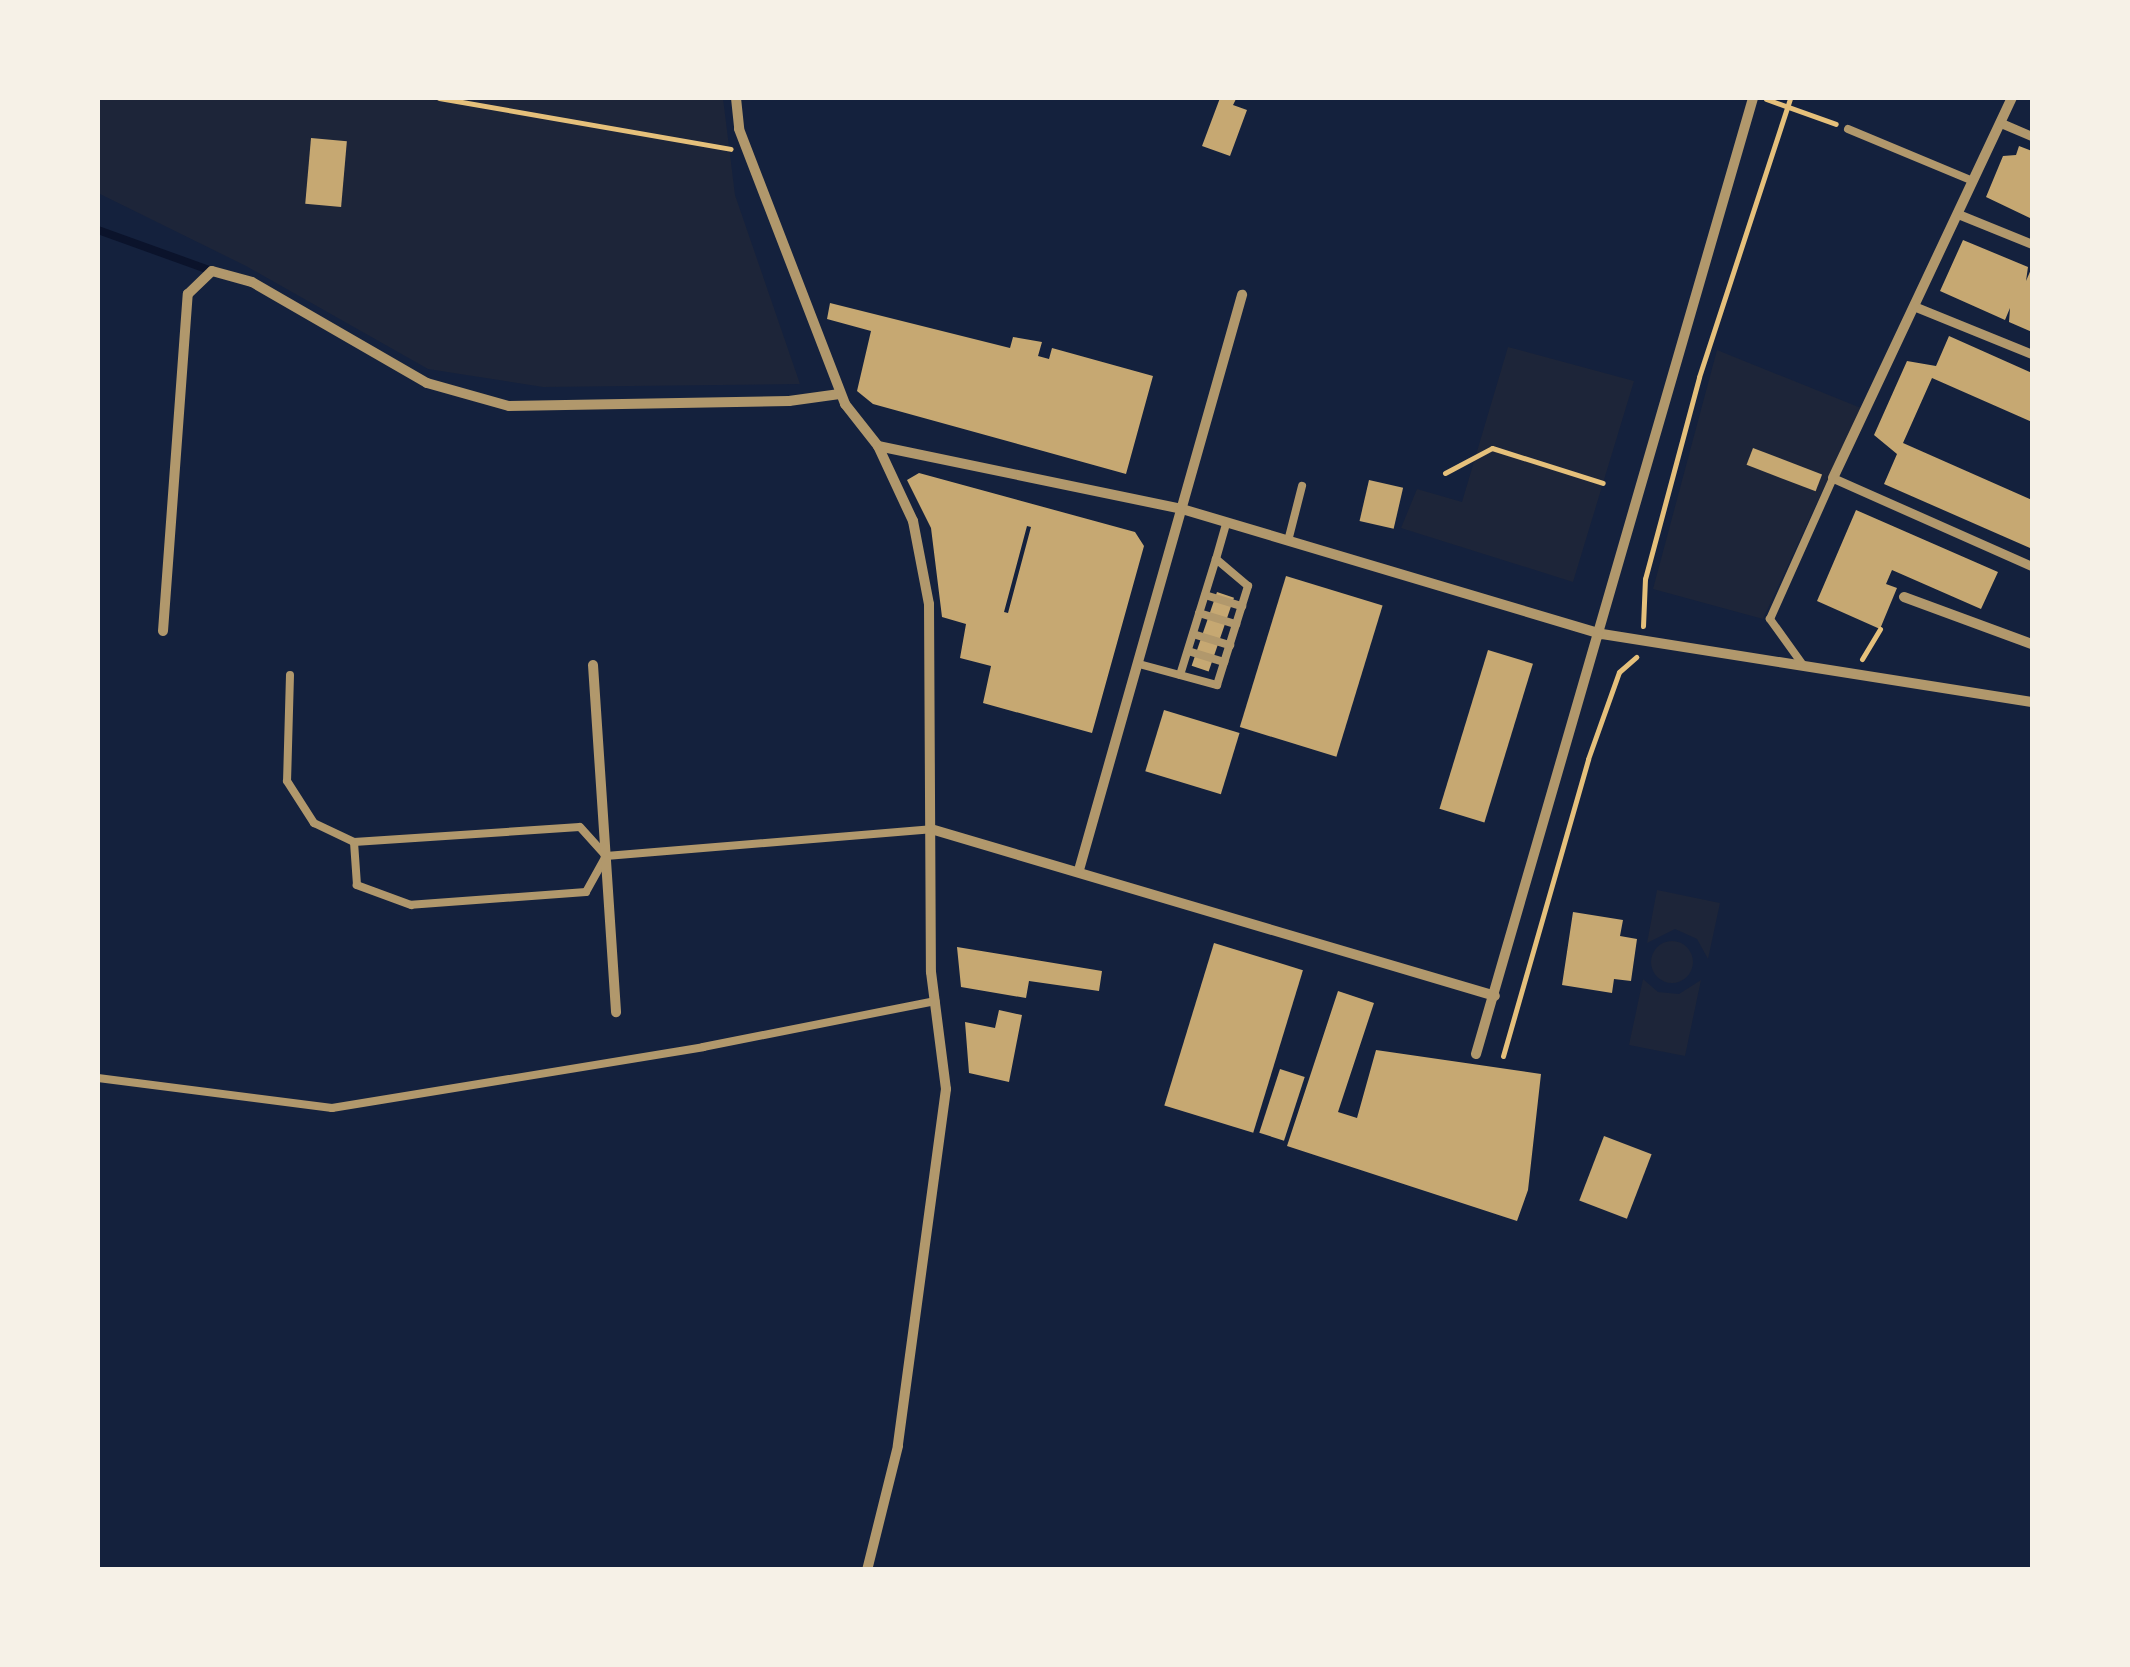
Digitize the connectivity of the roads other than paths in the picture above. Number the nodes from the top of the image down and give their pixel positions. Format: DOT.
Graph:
graph roads {
  1 [pos="736,98"];
  2 [pos="1753,98"];
  3 [pos="2012,98"];
  4 [pos="2001,123"];
  5 [pos="1848,129"];
  6 [pos="2032,136"];
  7 [pos="1973,181"];
  8 [pos="1958,214"];
  9 [pos="2032,244"];
  10 [pos="1242,295"];
  11 [pos="1916,307"];
  12 [pos="2032,354"];
  13 [pos="840,394"];
  14 [pos="878,446"];
  15 [pos="1833,478"];
  16 [pos="1302,486"];
  17 [pos="1182,510"];
  18 [pos="1226,523"];
  19 [pos="1288,541"];
  20 [pos="2032,553"];
  21 [pos="1216,559"];
  22 [pos="2030,565"];
  23 [pos="1205,595"];
  24 [pos="1904,597"];
  25 [pos="1242,606"];
  26 [pos="1200,613"];
  27 [pos="1236,624"];
  28 [pos="163,630"];
  29 [pos="1193,634"];
  30 [pos="1602,634"];
  31 [pos="2032,644"];
  32 [pos="1230,645"];
  33 [pos="1188,651"];
  34 [pos="1224,662"];
  35 [pos="1138,664"];
  36 [pos="1803,665"];
  37 [pos="593,666"];
  38 [pos="290,675"];
  39 [pos="1180,676"];
  40 [pos="2032,702"];
  41 [pos="931,829"];
  42 [pos="354,842"];
  43 [pos="606,856"];
  44 [pos="1079,870"];
  45 [pos="1494,996"];
  46 [pos="935,1001"];
  47 [pos="616,1012"];
  48 [pos="1476,1054"];
  49 [pos="98,1078"];
  50 [pos="867,1570"];
  1 -- 13 [label="street"];
  2 -- 30 [label="street"];
  3 -- 4 [label="street"];
  4 -- 6 [label="street"];
  4 -- 7 [label="street"];
  5 -- 7 [label="lane"];
  7 -- 8 [label="street"];
  8 -- 9 [label="street"];
  8 -- 11 [label="street"];
  10 -- 17 [label="street"];
  11 -- 12 [label="street"];
  11 -- 15 [label="street"];
  13 -- 14 [label="street"];
  13 -- 28 [label="street"];
  14 -- 17 [label="street"];
  14 -- 41 [label="street"];
  15 -- 22 [label="street"];
  15 -- 36 [label="lane"];
  16 -- 19 [label="lane"];
  17 -- 18 [label="street"];
  17 -- 35 [label="street"];
  18 -- 19 [label="street"];
  18 -- 21 [label="lane"];
  19 -- 30 [label="street"];
  20 -- 22 [label="street"];
  21 -- 23 [label="lane"];
  21 -- 25 [label="lane"];
  23 -- 25 [label="lane"];
  23 -- 26 [label="lane"];
  24 -- 31 [label="street"];
  25 -- 27 [label="lane"];
  26 -- 27 [label="lane"];
  26 -- 29 [label="lane"];
  27 -- 32 [label="lane"];
  29 -- 32 [label="lane"];
  29 -- 33 [label="lane"];
  30 -- 36 [label="street"];
  30 -- 45 [label="street"];
  32 -- 34 [label="lane"];
  33 -- 34 [label="lane"];
  33 -- 39 [label="lane"];
  34 -- 39 [label="lane"];
  35 -- 39 [label="lane"];
  35 -- 44 [label="street"];
  36 -- 40 [label="street"];
  37 -- 43 [label="street"];
  38 -- 42 [label="lane"];
  41 -- 43 [label="lane"];
  41 -- 44 [label="street"];
  41 -- 46 [label="street"];
  42 -- 43 [label="lane"];
  42 -- 43 [label="lane"];
  43 -- 47 [label="street"];
  44 -- 45 [label="street"];
  45 -- 48 [label="street"];
  46 -- 49 [label="lane"];
  46 -- 50 [label="street"];
}
